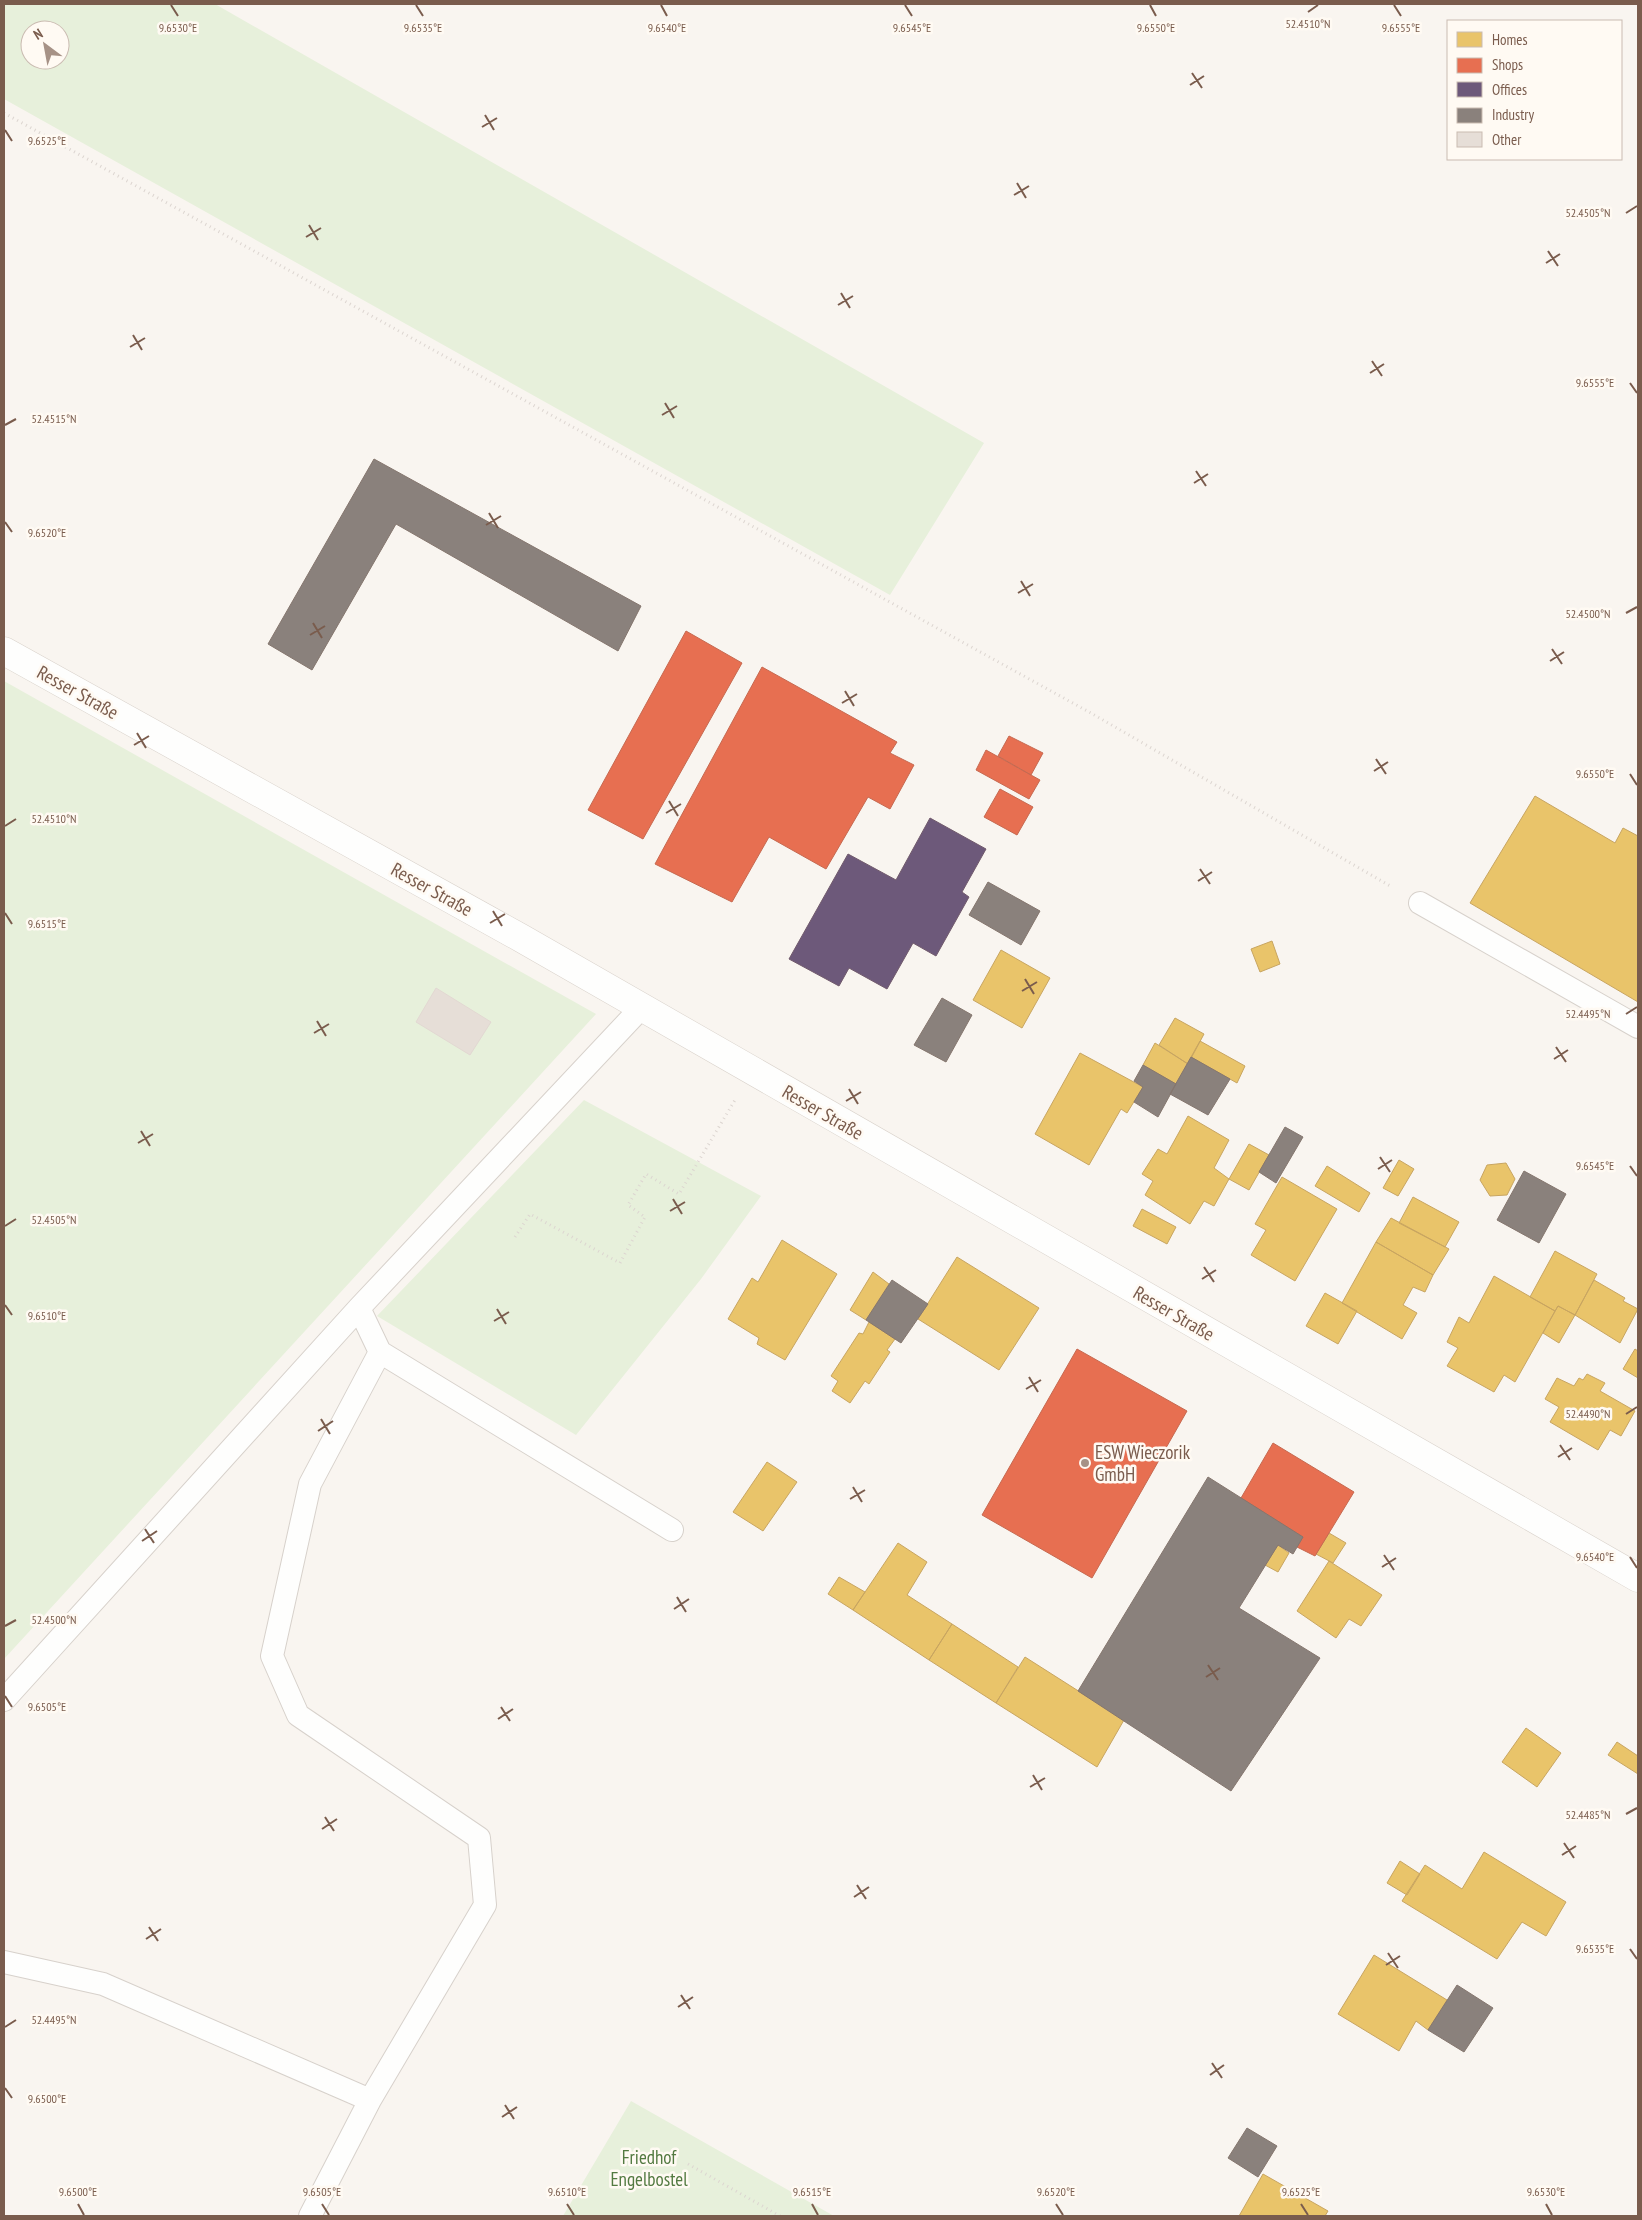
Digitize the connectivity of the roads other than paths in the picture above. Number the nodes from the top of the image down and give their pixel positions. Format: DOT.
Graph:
graph roads {
  1 [pos="4,651"];
  2 [pos="1420,903"];
  3 [pos="641,1008"];
  4 [pos="1638,1027"];
  5 [pos="359,1308"];
  6 [pos="380,1352"];
  7 [pos="672,1530"];
  8 [pos="1638,1578"];
  9 [pos="4,1700"];
  10 [pos="4,1962"];
  11 [pos="370,2100"];
  12 [pos="310,2216"];
  1 -- 3 [label="main road, Resser Straße"];
  2 -- 4 [label="lane"];
  3 -- 5 [label="lane"];
  3 -- 8 [label="main road, Resser Straße"];
  5 -- 6 [label="lane"];
  5 -- 9 [label="lane"];
  6 -- 7 [label="lane"];
  6 -- 11 [label="lane"];
  10 -- 11 [label="lane"];
  11 -- 12 [label="lane"];
}
